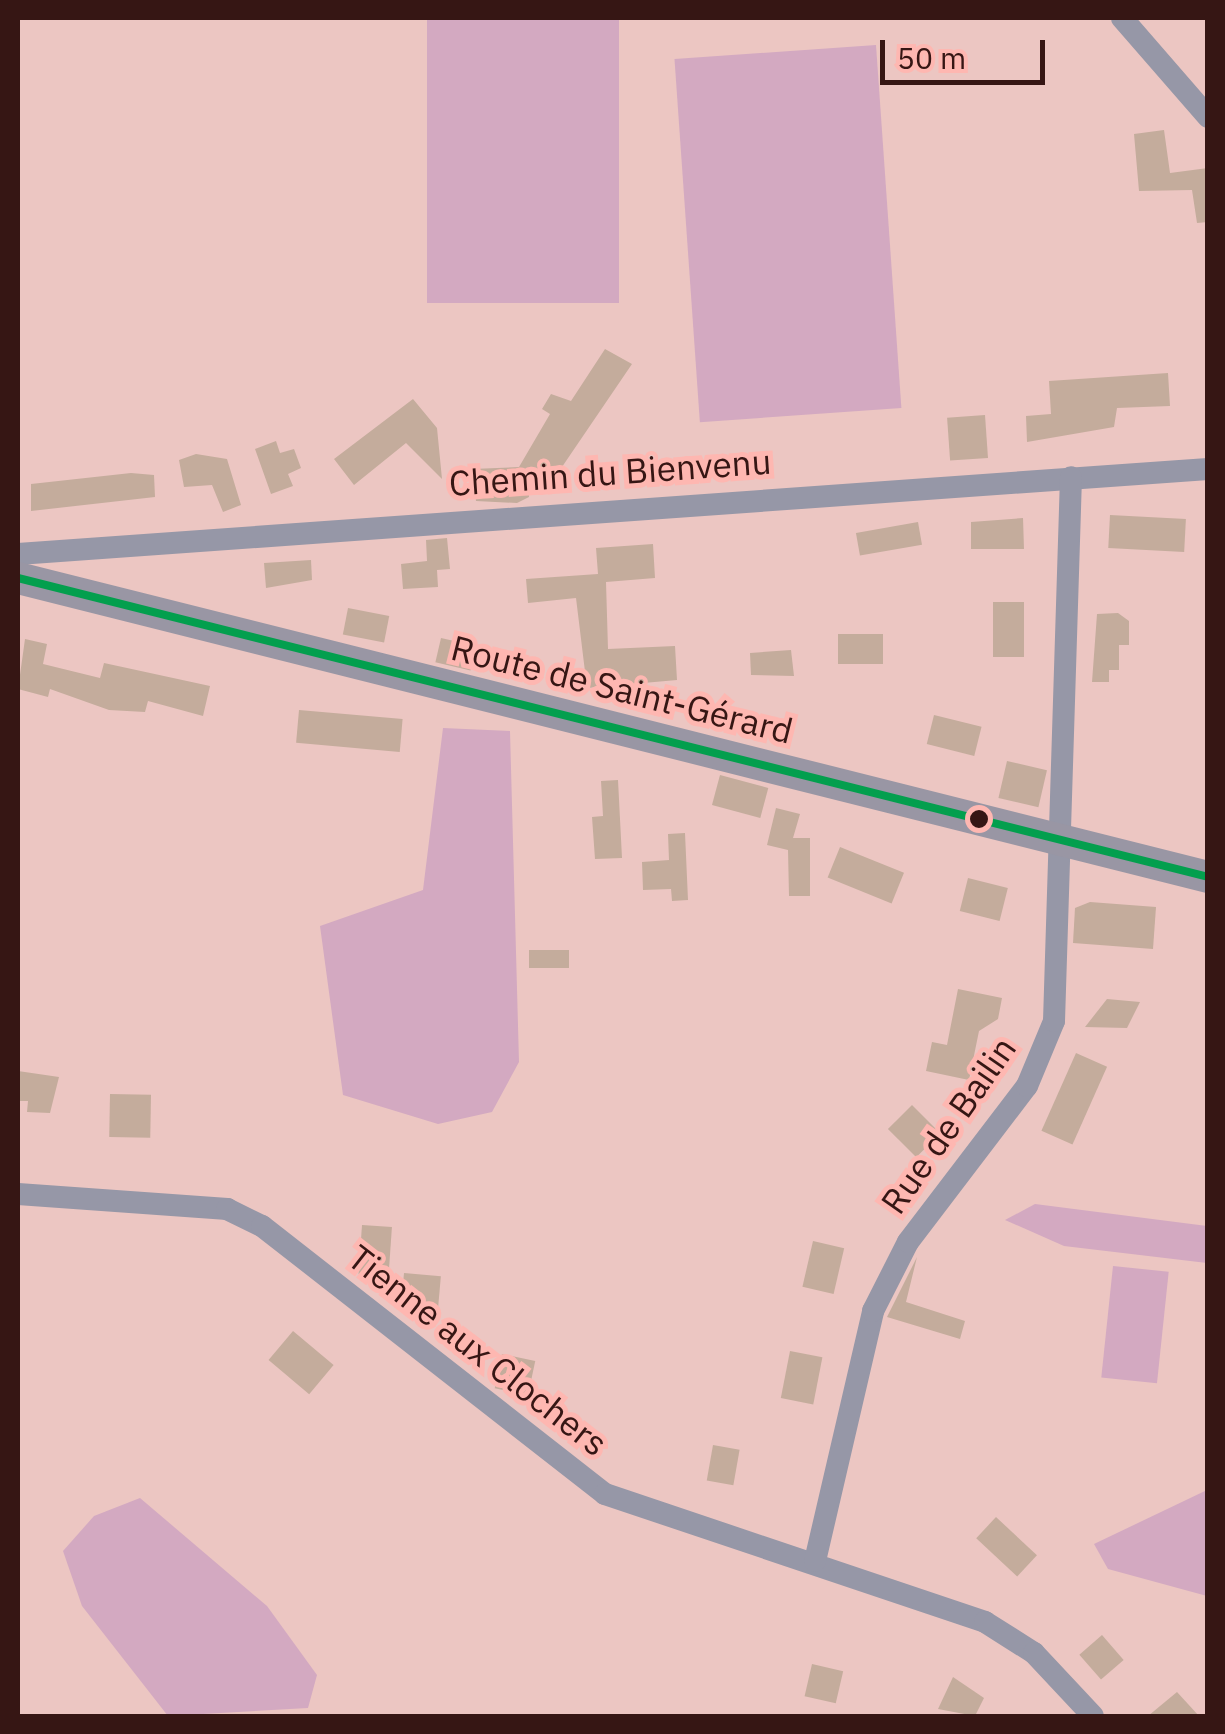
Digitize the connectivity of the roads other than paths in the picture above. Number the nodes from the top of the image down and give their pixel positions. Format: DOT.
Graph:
graph roads {
  1 [pos="1122,18"];
  2 [pos="1208,117"];
  3 [pos="1208,468"];
  4 [pos="1071,477"];
  5 [pos="18,554"];
  6 [pos="18,578"];
  7 [pos="1055,839"];
  8 [pos="1208,878"];
  9 [pos="18,1194"];
  10 [pos="815,1561"];
  11 [pos="1092,1716"];
  1 -- 2 [label="street"];
  3 -- 4 [label="street, Chemin du Bienvenu"];
  4 -- 5 [label="street, Chemin du Bienvenu"];
  4 -- 7 [label="street, Rue de Bailin"];
  6 -- 7 [label="main road, Route de Saint-Gérard"];
  7 -- 8 [label="main road, Route de Saint-Gérard"];
  7 -- 10 [label="street, Rue de Bailin"];
  9 -- 10 [label="street, Tienne aux Clochers"];
  10 -- 11 [label="street, Tienne aux Clochers"];
}
